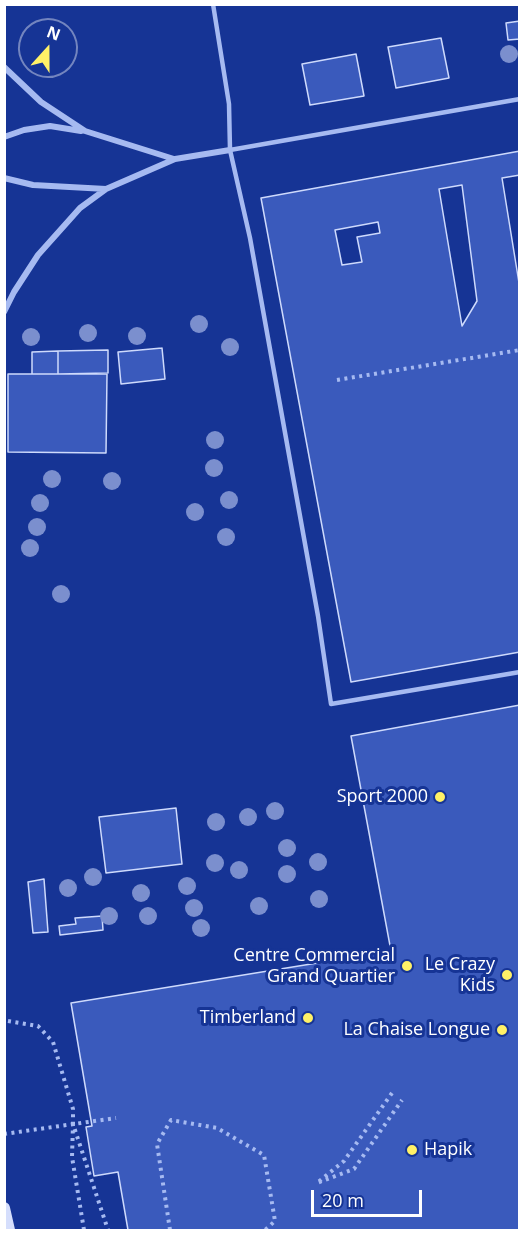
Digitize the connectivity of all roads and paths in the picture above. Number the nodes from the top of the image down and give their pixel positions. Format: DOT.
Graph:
graph roads {
  1 [pos="213,4"];
  2 [pos="4,67"];
  3 [pos="519,99"];
  4 [pos="85,131"];
  5 [pos="4,137"];
  6 [pos="231,150"];
  7 [pos="175,159"];
  8 [pos="4,178"];
  9 [pos="106,189"];
  10 [pos="4,312"];
  11 [pos="519,350"];
  12 [pos="337,380"];
  13 [pos="519,672"];
  14 [pos="8,1021"];
  15 [pos="392,1093"];
  16 [pos="402,1100"];
  17 [pos="116,1118"];
  18 [pos="73,1124"];
  19 [pos="4,1134"];
  20 [pos="4,1208"];
  21 [pos="9,1230"];
  22 [pos="84,1230"];
  23 [pos="108,1230"];
  24 [pos="170,1230"];
  25 [pos="265,1230"];
  1 -- 6 [label="lane"];
  2 -- 4 [label="street"];
  3 -- 6 [label="lane"];
  4 -- 5 [label="street"];
  4 -- 7 [label="street"];
  6 -- 7 [label="street"];
  6 -- 13 [label="lane"];
  7 -- 9 [label="street"];
  8 -- 9 [label="street"];
  9 -- 10 [label="street"];
  11 -- 12 [label="path"];
  14 -- 18 [label="path"];
  15 -- 16 [label="path"];
  17 -- 18 [label="path"];
  18 -- 19 [label="path"];
  18 -- 22 [label="path"];
  18 -- 23 [label="path"];
  20 -- 21 [label="main road"];
  24 -- 25 [label="path"];
}
